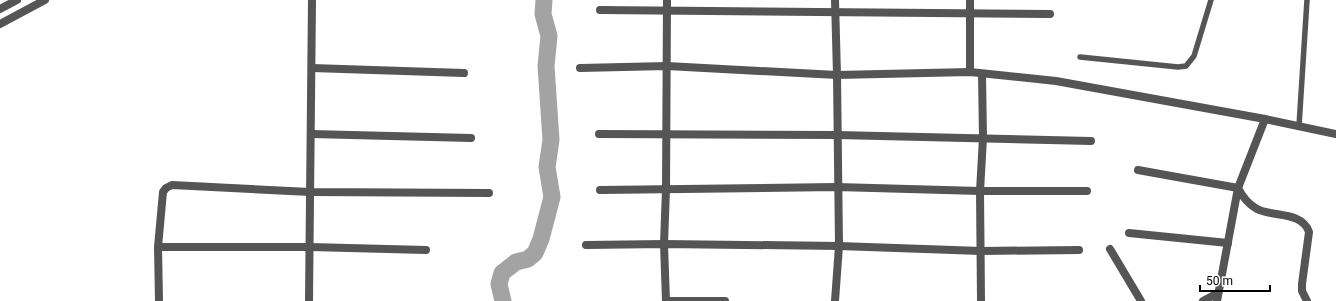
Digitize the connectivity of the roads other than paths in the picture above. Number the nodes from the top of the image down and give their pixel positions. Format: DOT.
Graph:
graph roads {
  1 [pos="17,0"];
  2 [pos="45,0"];
  3 [pos="312,0"];
  4 [pos="667,0"];
  5 [pos="835,0"];
  6 [pos="970,0"];
  7 [pos="1211,0"];
  8 [pos="1307,0"];
  9 [pos="0,9"];
  10 [pos="600,10"];
  11 [pos="667,10"];
  12 [pos="971,12"];
  13 [pos="836,13"];
  14 [pos="1050,14"];
  15 [pos="0,24"];
  16 [pos="1080,57"];
  17 [pos="667,66"];
  18 [pos="312,68"];
  19 [pos="580,68"];
  20 [pos="970,72"];
  21 [pos="464,73"];
  22 [pos="982,74"];
  23 [pos="837,75"];
  24 [pos="1265,119"];
  25 [pos="1299,126"];
  26 [pos="311,134"];
  27 [pos="599,134"];
  28 [pos="666,134"];
  29 [pos="1336,134"];
  30 [pos="837,135"];
  31 [pos="472,138"];
  32 [pos="983,138"];
  33 [pos="1091,141"];
  34 [pos="1138,170"];
  35 [pos="837,187"];
  36 [pos="1238,188"];
  37 [pos="600,190"];
  38 [pos="666,190"];
  39 [pos="980,191"];
  40 [pos="1087,191"];
  41 [pos="310,192"];
  42 [pos="489,193"];
  43 [pos="1129,232"];
  44 [pos="664,244"];
  45 [pos="1228,244"];
  46 [pos="586,245"];
  47 [pos="838,246"];
  48 [pos="158,247"];
  49 [pos="310,247"];
  50 [pos="1110,249"];
  51 [pos="426,250"];
  52 [pos="1079,250"];
  53 [pos="980,251"];
  54 [pos="1218,297"];
  55 [pos="159,301"];
  56 [pos="310,301"];
  57 [pos="666,301"];
  58 [pos="725,301"];
  59 [pos="835,301"];
  60 [pos="981,301"];
  61 [pos="1141,301"];
  62 [pos="1203,301"];
  63 [pos="1307,301"];
  1 -- 9 [label="street"];
  2 -- 15 [label="street"];
  3 -- 18 [label="street"];
  4 -- 11 [label="street"];
  5 -- 13 [label="street"];
  6 -- 12 [label="street"];
  7 -- 16 [label="lane"];
  8 -- 25 [label="lane"];
  10 -- 11 [label="street"];
  11 -- 13 [label="street"];
  11 -- 17 [label="street"];
  12 -- 13 [label="street"];
  12 -- 14 [label="street"];
  12 -- 20 [label="street"];
  13 -- 23 [label="street"];
  17 -- 19 [label="street"];
  17 -- 23 [label="street"];
  17 -- 28 [label="street"];
  18 -- 21 [label="street"];
  18 -- 26 [label="street"];
  20 -- 22 [label="street"];
  20 -- 23 [label="street"];
  22 -- 24 [label="street"];
  22 -- 32 [label="street"];
  23 -- 30 [label="street"];
  24 -- 25 [label="street"];
  24 -- 36 [label="street"];
  25 -- 29 [label="street"];
  26 -- 31 [label="street"];
  26 -- 41 [label="street"];
  27 -- 28 [label="street"];
  28 -- 30 [label="street"];
  28 -- 38 [label="street"];
  30 -- 32 [label="street"];
  30 -- 35 [label="street"];
  32 -- 33 [label="street"];
  32 -- 39 [label="street"];
  34 -- 36 [label="street"];
  35 -- 38 [label="street"];
  35 -- 39 [label="street"];
  35 -- 47 [label="street"];
  36 -- 45 [label="street"];
  36 -- 63 [label="street"];
  37 -- 38 [label="street"];
  38 -- 44 [label="street"];
  39 -- 40 [label="street"];
  39 -- 53 [label="street"];
  41 -- 42 [label="street"];
  41 -- 48 [label="street"];
  41 -- 49 [label="street"];
  43 -- 45 [label="street"];
  44 -- 46 [label="street"];
  44 -- 47 [label="street"];
  44 -- 57 [label="street"];
  45 -- 54 [label="street"];
  47 -- 53 [label="street"];
  47 -- 59 [label="street"];
  48 -- 49 [label="street"];
  48 -- 55 [label="street"];
  49 -- 51 [label="street"];
  49 -- 56 [label="street"];
  50 -- 61 [label="street"];
  52 -- 53 [label="street"];
  53 -- 60 [label="street"];
  54 -- 62 [label="street"];
  57 -- 58 [label="street"];
}
